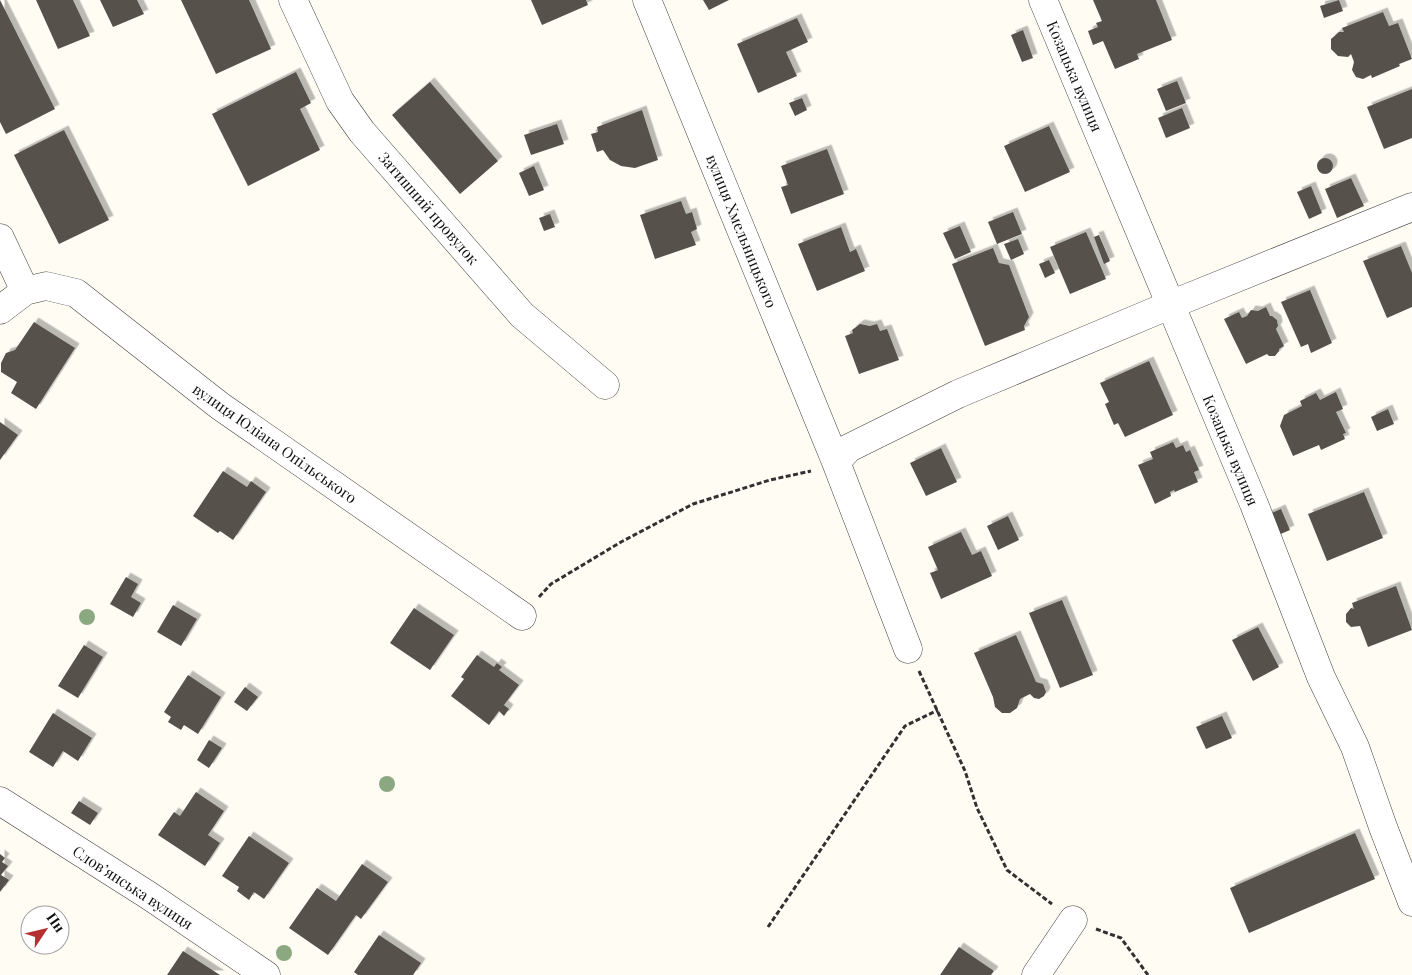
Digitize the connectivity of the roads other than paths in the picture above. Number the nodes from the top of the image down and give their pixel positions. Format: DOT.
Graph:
graph roads {
  1 [pos="293,0"];
  2 [pos="647,0"];
  3 [pos="1043,0"];
  4 [pos="1412,207"];
  5 [pos="0,238"];
  6 [pos="26,291"];
  7 [pos="1170,305"];
  8 [pos="0,310"];
  9 [pos="606,385"];
  10 [pos="836,462"];
  11 [pos="522,616"];
  12 [pos="908,649"];
  13 [pos="0,801"];
  14 [pos="1412,902"];
  15 [pos="1073,920"];
  16 [pos="266,975"];
  17 [pos="1036,975"];
  1 -- 9 [label="street, Затишний провулок"];
  2 -- 10 [label="street, вулиця Хмельницького"];
  3 -- 7 [label="street, Козацька вулиця"];
  4 -- 7 [label="street"];
  5 -- 6 [label="street"];
  6 -- 8 [label="street"];
  6 -- 11 [label="street, вулиця Юліана Опільського"];
  7 -- 10 [label="street"];
  7 -- 14 [label="street, Козацька вулиця"];
  10 -- 12 [label="street, вулиця Хмельницького"];
  13 -- 16 [label="street, Словʼянська вулиця"];
  15 -- 17 [label="street"];
}
